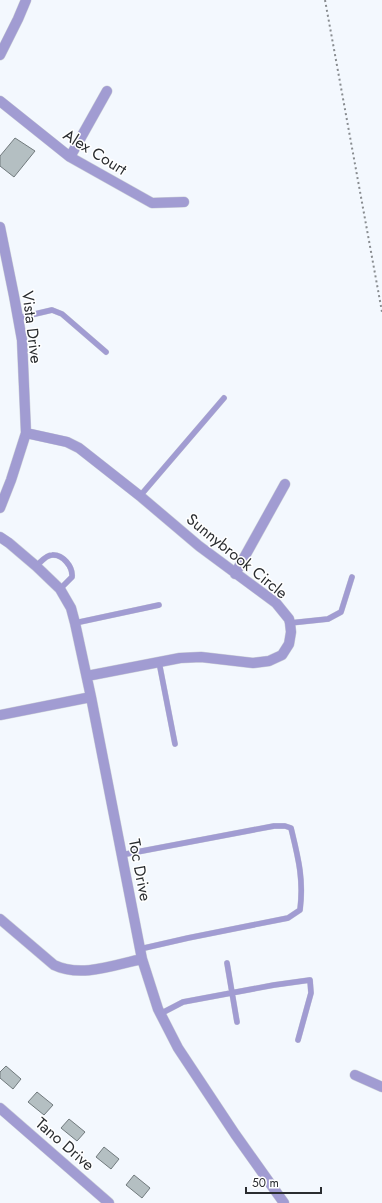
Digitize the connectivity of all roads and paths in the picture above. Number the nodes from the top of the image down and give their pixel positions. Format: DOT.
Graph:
graph roads {
  1 [pos="26,0"];
  2 [pos="325,0"];
  3 [pos="0,55"];
  4 [pos="107,92"];
  5 [pos="0,101"];
  6 [pos="70,157"];
  7 [pos="184,202"];
  8 [pos="0,227"];
  9 [pos="382,312"];
  10 [pos="18,318"];
  11 [pos="106,352"];
  12 [pos="224,398"];
  13 [pos="26,433"];
  14 [pos="285,484"];
  15 [pos="140,496"];
  16 [pos="0,508"];
  17 [pos="0,537"];
  18 [pos="36,566"];
  19 [pos="235,574"];
  20 [pos="352,577"];
  21 [pos="60,589"];
  22 [pos="159,605"];
  23 [pos="75,623"];
  24 [pos="290,623"];
  25 [pos="159,662"];
  26 [pos="87,676"];
  27 [pos="91,696"];
  28 [pos="0,715"];
  29 [pos="175,744"];
  30 [pos="122,855"];
  31 [pos="0,919"];
  32 [pos="141,954"];
  33 [pos="227,963"];
  34 [pos="232,993"];
  35 [pos="160,1014"];
  36 [pos="237,1022"];
  37 [pos="298,1040"];
  38 [pos="355,1075"];
  39 [pos="382,1087"];
  40 [pos="0,1108"];
  41 [pos="109,1203"];
  42 [pos="284,1203"];
  1 -- 3 [label="street"];
  2 -- 9 [label="path"];
  4 -- 6 [label="street"];
  5 -- 6 [label="street, Alex Court"];
  6 -- 7 [label="street, Alex Court"];
  8 -- 10 [label="street, Vista Drive"];
  10 -- 11 [label="lane"];
  10 -- 13 [label="street, Vista Drive"];
  12 -- 15 [label="lane"];
  13 -- 15 [label="street, Sunnybrook Circle"];
  13 -- 16 [label="street"];
  14 -- 19 [label="street"];
  15 -- 19 [label="street, Sunnybrook Circle"];
  17 -- 18 [label="street, Toc Drive"];
  18 -- 21 [label="street, Toc Drive"];
  18 -- 21 [label="lane"];
  19 -- 24 [label="street, Sunnybrook Circle"];
  20 -- 24 [label="lane"];
  21 -- 23 [label="street, Toc Drive"];
  22 -- 23 [label="lane"];
  23 -- 26 [label="street, Toc Drive"];
  24 -- 25 [label="street, Sunnybrook Circle"];
  25 -- 26 [label="street, Sunnybrook Circle"];
  25 -- 29 [label="lane"];
  26 -- 27 [label="street, Toc Drive"];
  27 -- 28 [label="street"];
  27 -- 30 [label="street, Toc Drive"];
  30 -- 32 [label="street, Toc Drive"];
  30 -- 32 [label="lane"];
  31 -- 32 [label="street"];
  32 -- 35 [label="street, Toc Drive"];
  33 -- 34 [label="lane"];
  34 -- 35 [label="lane"];
  34 -- 36 [label="lane"];
  34 -- 37 [label="lane"];
  35 -- 42 [label="street, Toc Drive"];
  38 -- 39 [label="street"];
  40 -- 41 [label="street, Tano Drive"];
}
